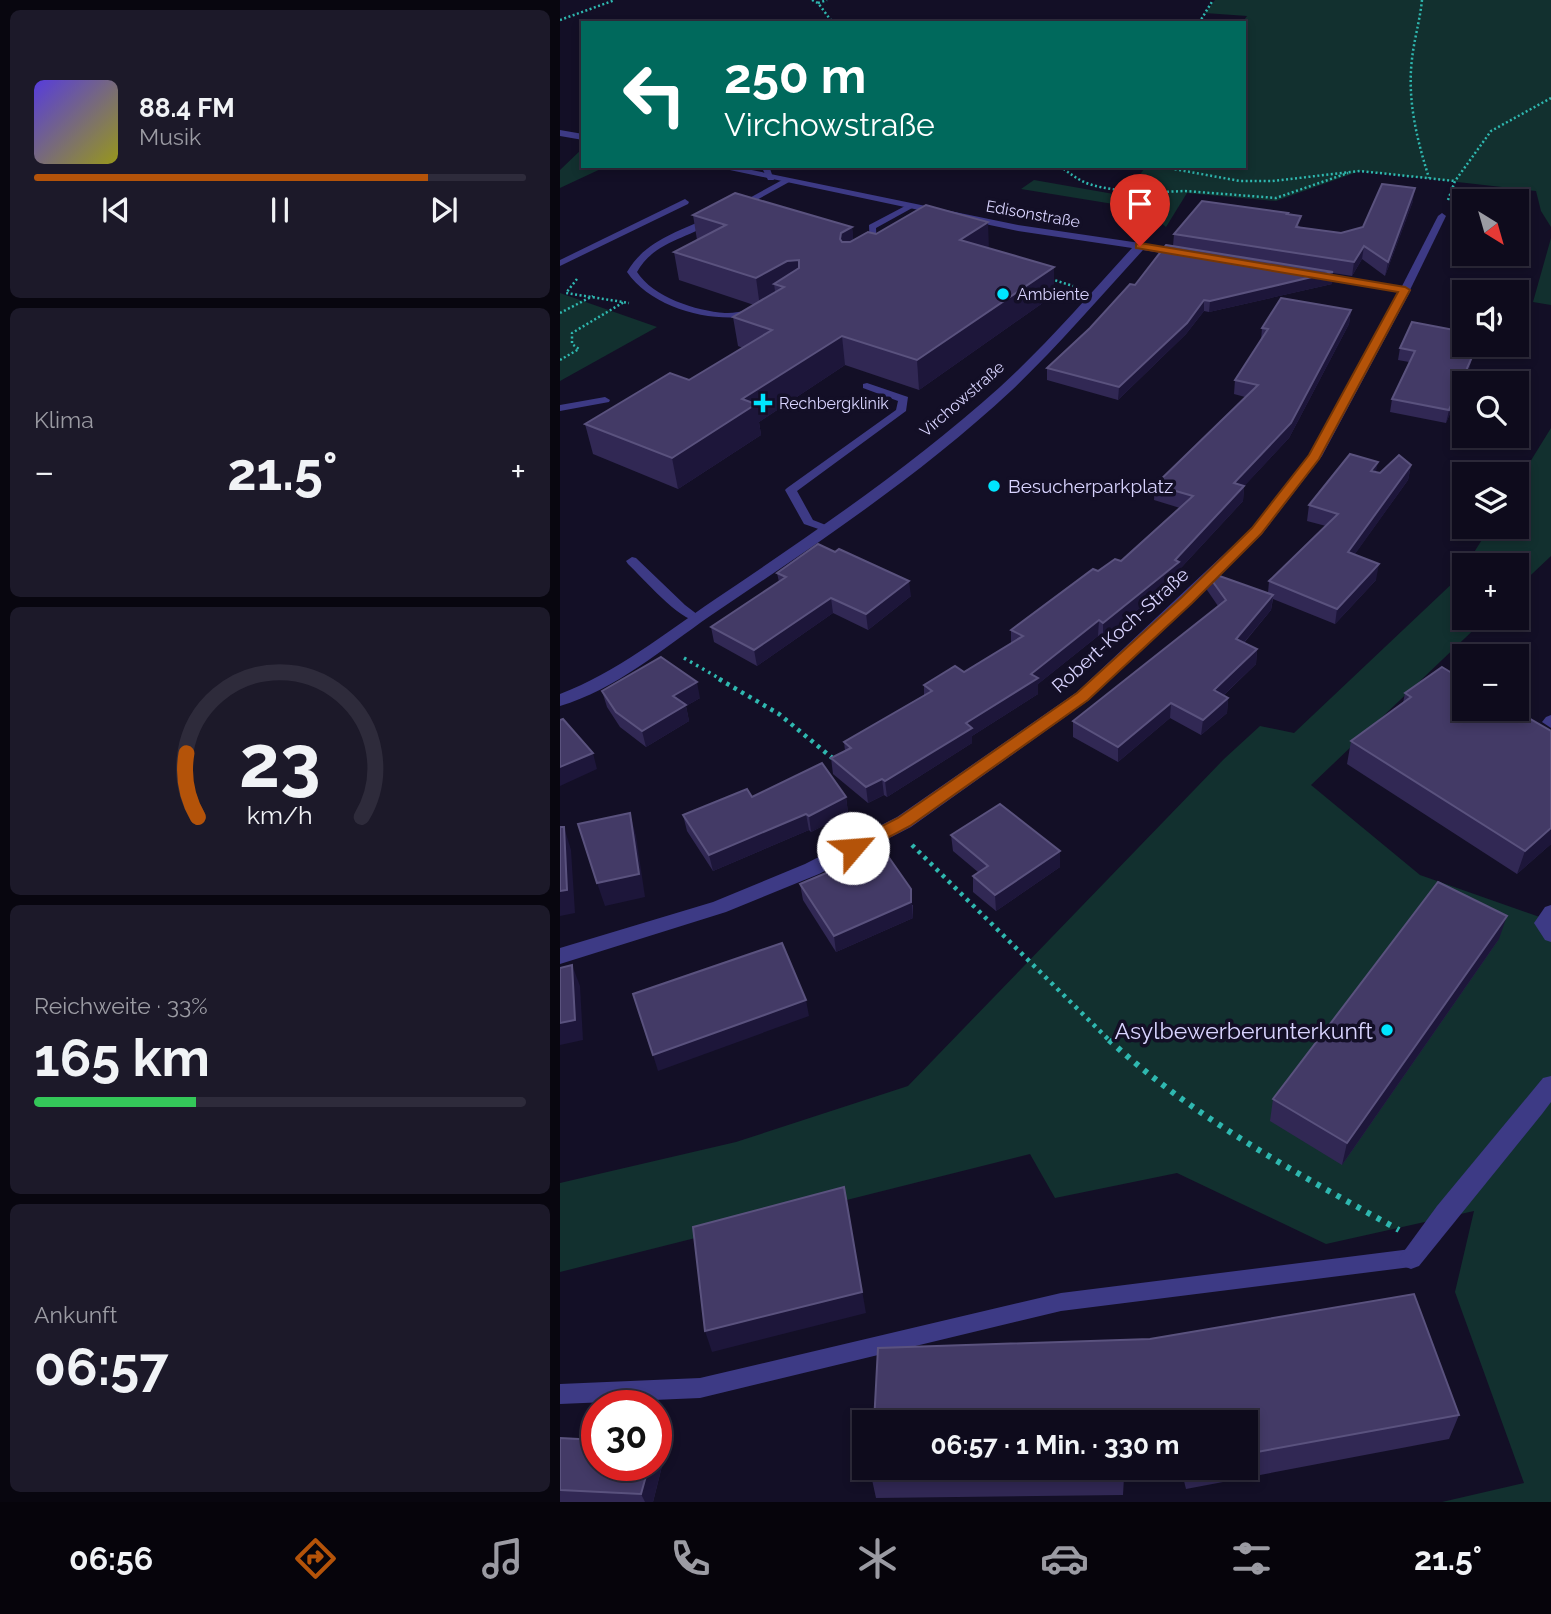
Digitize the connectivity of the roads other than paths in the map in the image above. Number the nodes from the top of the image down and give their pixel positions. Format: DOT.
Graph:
graph roads {
  1 [pos="560,133"];
  2 [pos="581,136"];
  3 [pos="725,168"];
  4 [pos="766,168"];
  5 [pos="771,178"];
  6 [pos="788,181"];
  7 [pos="685,202"];
  8 [pos="910,207"];
  9 [pos="730,210"];
  10 [pos="719,216"];
  11 [pos="1442,216"];
  12 [pos="1140,246"];
  13 [pos="864,255"];
  14 [pos="1193,255"];
  15 [pos="560,263"];
  16 [pos="1299,273"];
  17 [pos="1405,290"];
  18 [pos="765,312"];
  19 [pos="867,386"];
  20 [pos="605,400"];
  21 [pos="560,408"];
  22 [pos="830,529"];
  23 [pos="632,561"];
  24 [pos="696,618"];
  25 [pos="560,701"];
  26 [pos="1551,911"];
  27 [pos="1551,936"];
  28 [pos="560,956"];
  29 [pos="1551,1085"];
  30 [pos="1411,1258"];
  31 [pos="560,1394"];
  1 -- 2 [label="street"];
  3 -- 5 [label="street, Edisonstraße"];
  4 -- 5 [label="lane"];
  5 -- 6 [label="street, Edisonstraße"];
  6 -- 8 [label="street, Edisonstraße"];
  6 -- 9 [label="lane"];
  7 -- 15 [label="lane"];
  8 -- 12 [label="street, Edisonstraße"];
  8 -- 13 [label="lane"];
  10 -- 18 [label="lane"];
  11 -- 17 [label="lane, Robert-Koch-Straße"];
  12 -- 14 [label="street"];
  12 -- 22 [label="street, Virchowstraße"];
  16 -- 17 [label="street"];
  17 -- 28 [label="street, Robert-Koch-Straße"];
  19 -- 22 [label="lane"];
  20 -- 21 [label="lane"];
  22 -- 24 [label="street, Virchowstraße"];
  23 -- 24 [label="lane"];
  24 -- 25 [label="street, Virchowstraße"];
  26 -- 27 [label="lane"];
  29 -- 30 [label="street"];
  30 -- 31 [label="lane"];
}
